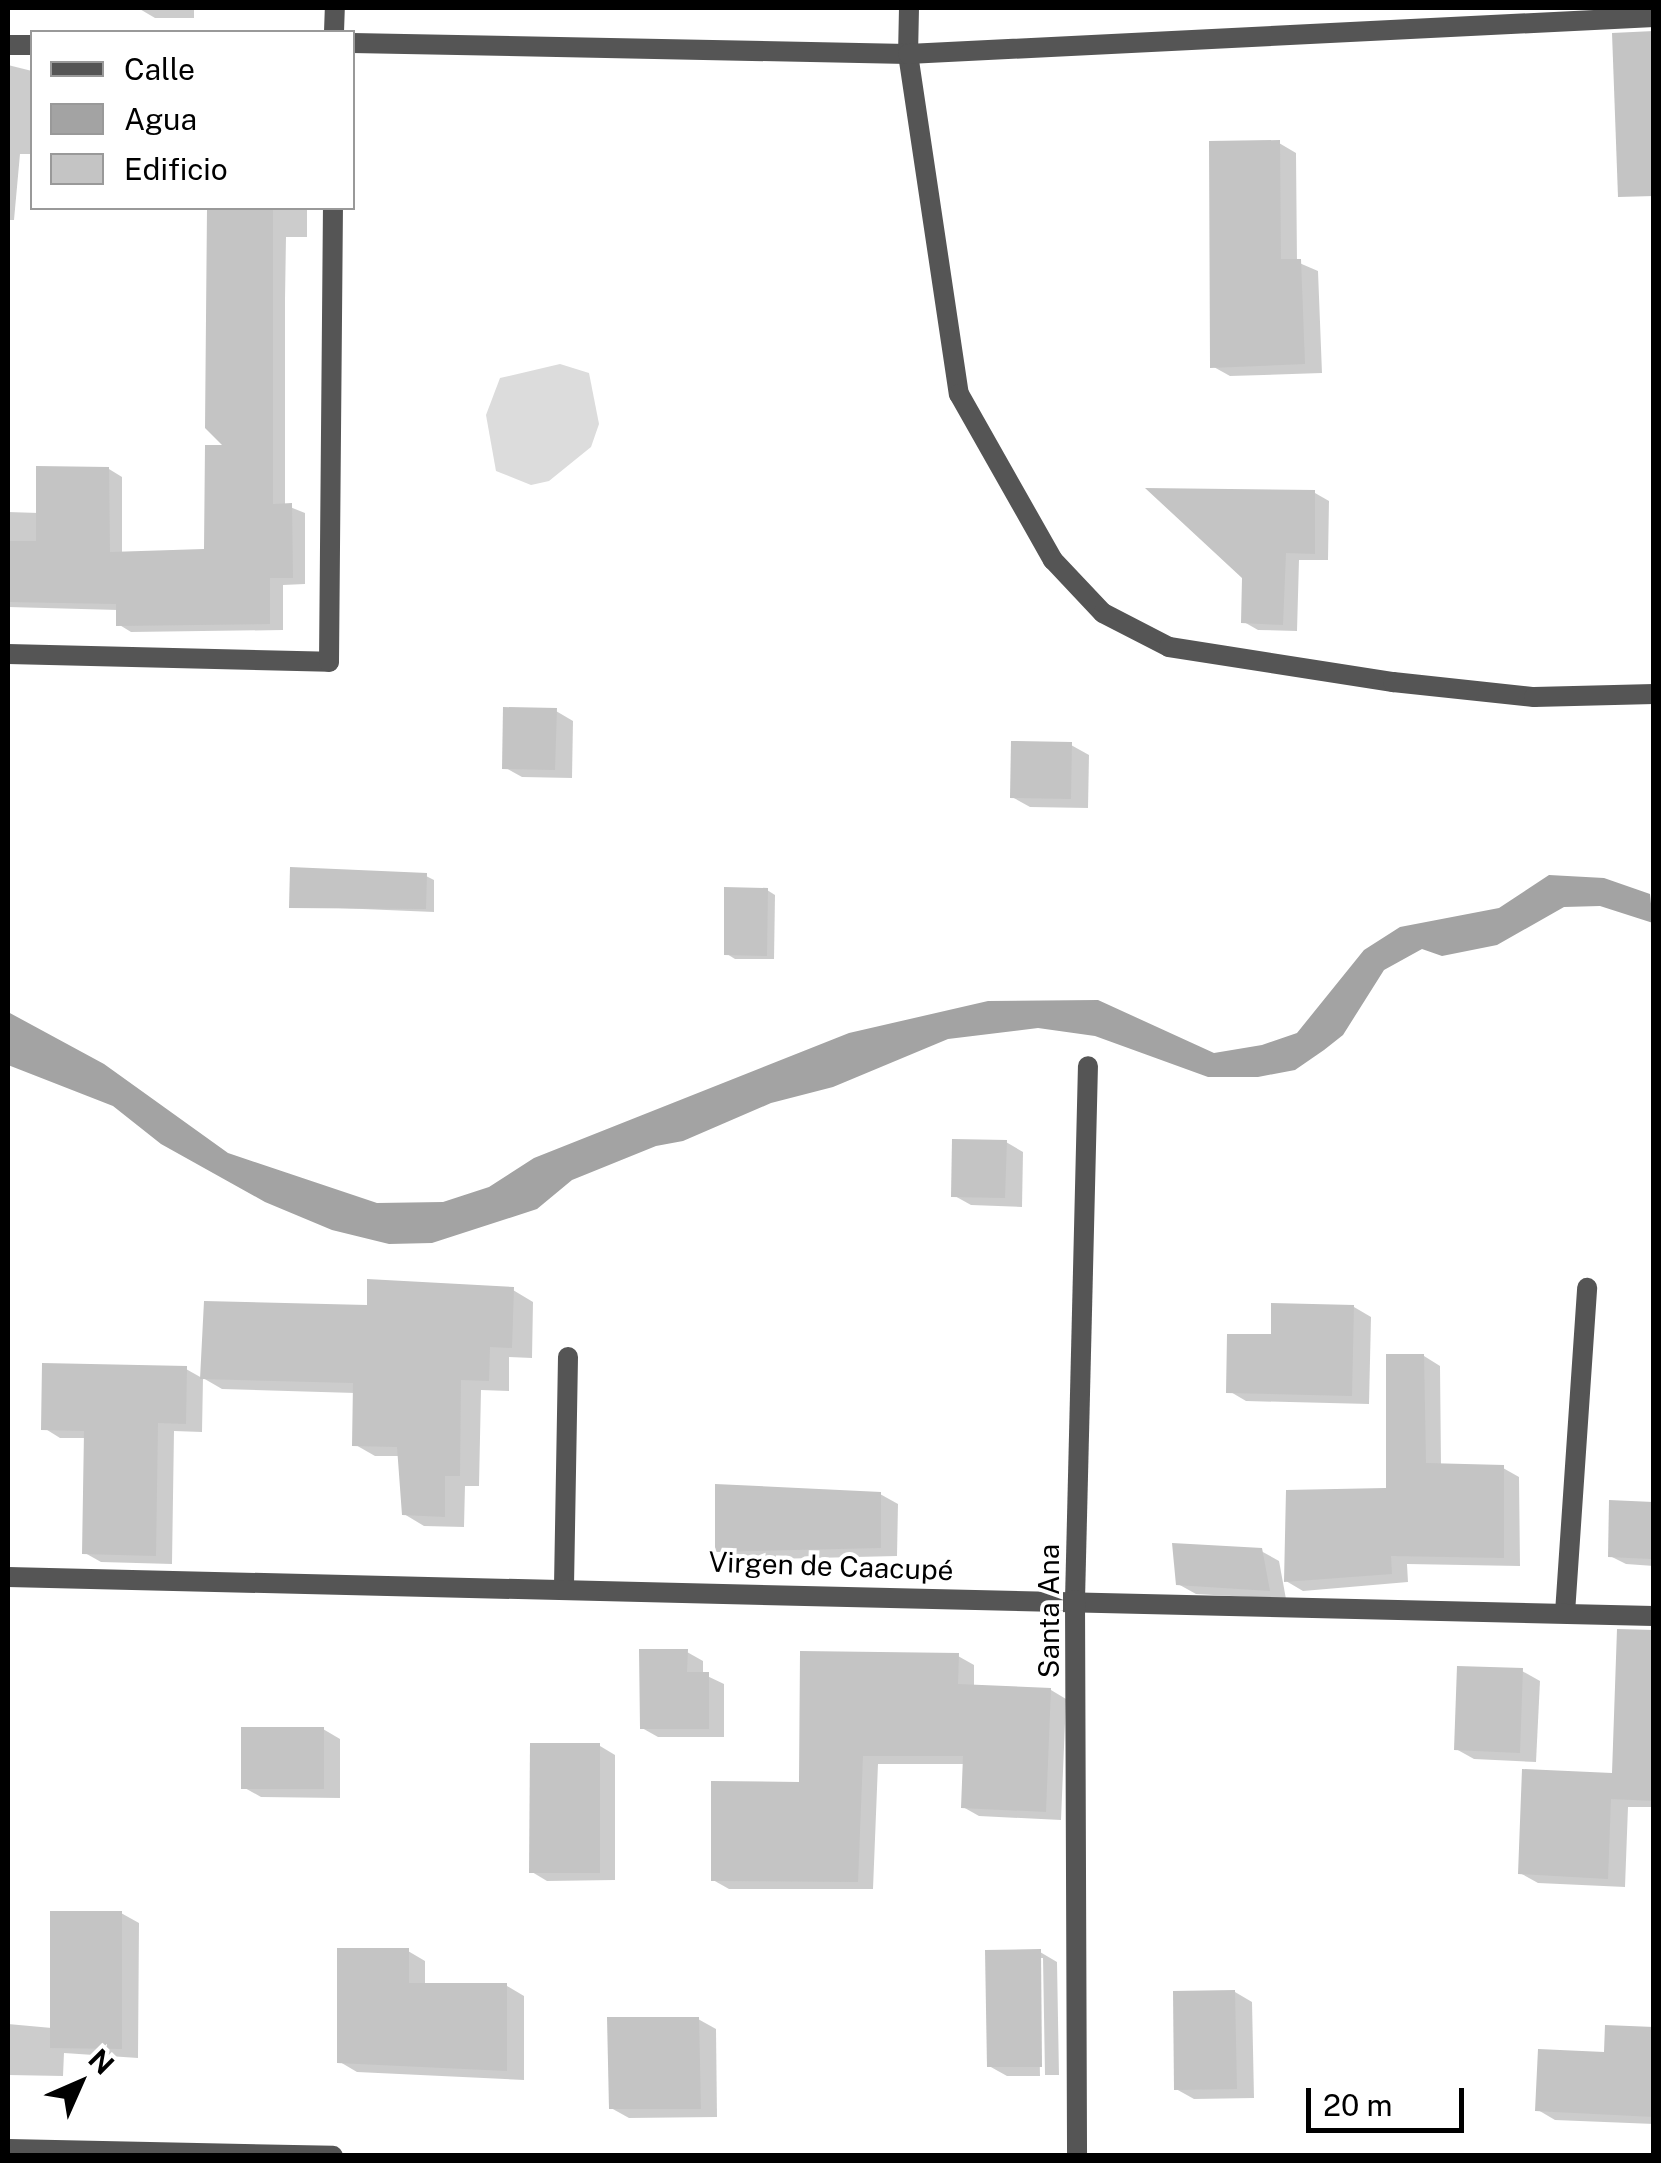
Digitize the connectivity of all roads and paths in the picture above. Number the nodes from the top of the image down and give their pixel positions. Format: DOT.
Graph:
graph roads {
  1 [pos="909,8"];
  2 [pos="1520,14"];
  3 [pos="1654,17"];
  4 [pos="355,43"];
  5 [pos="908,54"];
  6 [pos="333,210"];
  7 [pos="8,654"];
  8 [pos="1654,694"];
  9 [pos="1088,1066"];
  10 [pos="1587,1288"];
  11 [pos="568,1356"];
  12 [pos="8,1577"];
  13 [pos="564,1586"];
  14 [pos="1076,1600"];
  15 [pos="1566,1613"];
  16 [pos="1654,1616"];
  17 [pos="8,2149"];
  18 [pos="333,2156"];
  19 [pos="1077,2156"];
  1 -- 5 [label="street"];
  2 -- 3 [label="street"];
  2 -- 5 [label="street"];
  4 -- 5 [label="street"];
  5 -- 8 [label="street"];
  6 -- 7 [label="street"];
  9 -- 14 [label="street, Santa Ana"];
  10 -- 15 [label="street"];
  11 -- 13 [label="street"];
  12 -- 13 [label="street, Virgen de Caacupé"];
  13 -- 14 [label="street, Virgen de Caacupé"];
  14 -- 15 [label="street, Virgen de Caacupé"];
  14 -- 19 [label="street, Santa Ana"];
  15 -- 16 [label="street, Virgen de Caacupé"];
  17 -- 18 [label="street"];
}
